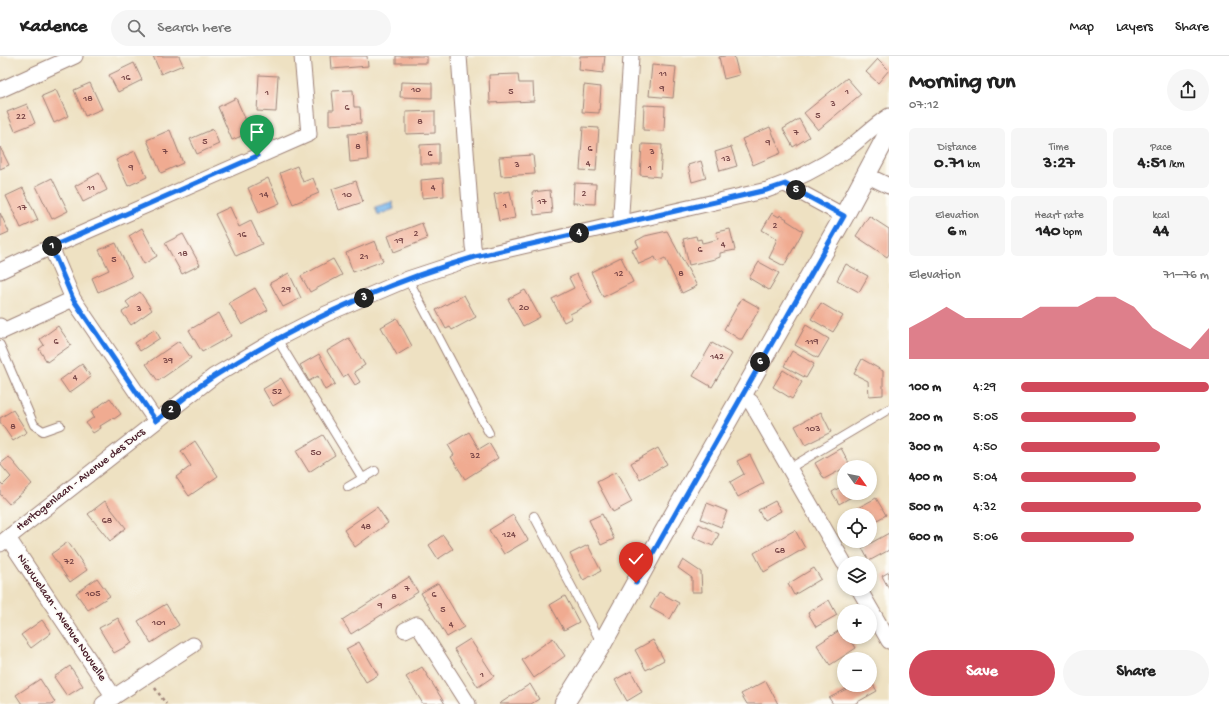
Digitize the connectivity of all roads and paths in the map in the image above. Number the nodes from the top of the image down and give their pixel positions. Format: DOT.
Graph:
graph roads {
  1 [pos="75,56"];
  2 [pos="302,56"];
  3 [pos="459,56"];
  4 [pos="631,56"];
  5 [pos="0,90"];
  6 [pos="889,116"];
  7 [pos="889,132"];
  8 [pos="866,175"];
  9 [pos="785,184"];
  10 [pos="889,186"];
  11 [pos="844,216"];
  12 [pos="622,223"];
  13 [pos="51,247"];
  14 [pos="475,257"];
  15 [pos="0,271"];
  16 [pos="408,279"];
  17 [pos="73,299"];
  18 [pos="1,335"];
  19 [pos="277,339"];
  20 [pos="741,395"];
  21 [pos="889,409"];
  22 [pos="156,421"];
  23 [pos="60,425"];
  24 [pos="489,433"];
  25 [pos="790,468"];
  26 [pos="375,471"];
  27 [pos="363,478"];
  28 [pos="348,487"];
  29 [pos="534,516"];
  30 [pos="4,541"];
  31 [pos="840,556"];
  32 [pos="863,596"];
  33 [pos="405,630"];
  34 [pos="889,642"];
  35 [pos="602,644"];
  36 [pos="193,645"];
  37 [pos="146,676"];
  38 [pos="108,701"];
  39 [pos="166,704"];
  40 [pos="468,704"];
  41 [pos="564,704"];
  1 -- 5 [label="street"];
  2 -- 13 [label="street"];
  3 -- 14 [label="street"];
  4 -- 12 [label="street"];
  6 -- 9 [label="street, Hertogenlaan - Avenue des Ducs"];
  7 -- 8 [label="street"];
  8 -- 10 [label="street"];
  8 -- 11 [label="street"];
  9 -- 11 [label="street"];
  9 -- 12 [label="street, Hertogenlaan - Avenue des Ducs"];
  11 -- 20 [label="street"];
  12 -- 14 [label="street, Hertogenlaan - Avenue des Ducs"];
  13 -- 15 [label="street"];
  13 -- 17 [label="street"];
  14 -- 16 [label="street, Hertogenlaan - Avenue des Ducs"];
  16 -- 19 [label="street, Hertogenlaan - Avenue des Ducs"];
  16 -- 24 [label="lane"];
  17 -- 18 [label="street"];
  17 -- 22 [label="street"];
  18 -- 23 [label="lane"];
  19 -- 22 [label="street, Hertogenlaan - Avenue des Ducs"];
  19 -- 27 [label="lane"];
  20 -- 25 [label="street"];
  20 -- 35 [label="street"];
  21 -- 25 [label="lane"];
  22 -- 30 [label="street, Hertogenlaan - Avenue des Ducs"];
  25 -- 31 [label="street"];
  26 -- 27 [label="lane"];
  27 -- 28 [label="lane"];
  29 -- 35 [label="lane"];
  30 -- 38 [label="street, Nieuwelaan - Avenue Nouvelle"];
  32 -- 34 [label="street"];
  33 -- 40 [label="street"];
  35 -- 41 [label="street"];
  36 -- 37 [label="street, Nieuwelaan - Avenue Nouvelle"];
  37 -- 38 [label="street, Nieuwelaan - Avenue Nouvelle"];
  37 -- 39 [label="path"];
}
